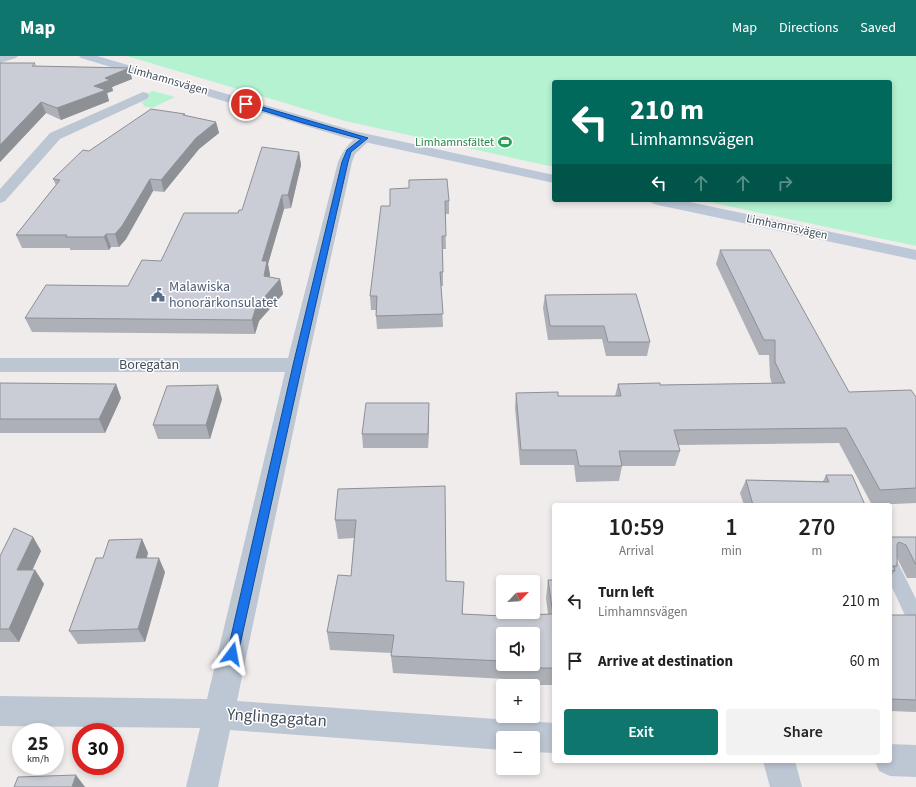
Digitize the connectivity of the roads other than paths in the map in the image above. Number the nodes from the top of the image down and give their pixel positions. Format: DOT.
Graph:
graph roads {
  1 [pos="12,56"];
  2 [pos="85,56"];
  3 [pos="0,60"];
  4 [pos="143,96"];
  5 [pos="123,105"];
  6 [pos="138,110"];
  7 [pos="365,138"];
  8 [pos="552,179"];
  9 [pos="0,198"];
  10 [pos="667,202"];
  11 [pos="916,255"];
  12 [pos="0,365"];
  13 [pos="298,365"];
  14 [pos="892,568"];
  15 [pos="916,618"];
  16 [pos="0,711"];
  17 [pos="219,714"];
  18 [pos="552,738"];
  19 [pos="892,760"];
  20 [pos="916,761"];
  21 [pos="780,763"];
  22 [pos="202,787"];
  23 [pos="786,787"];
  1 -- 3 [label="street"];
  2 -- 7 [label="main road, Limhamnsvägen"];
  4 -- 5 [label="street"];
  5 -- 6 [label="street"];
  5 -- 9 [label="street"];
  7 -- 8 [label="main road, Limhamnsvägen"];
  7 -- 13 [label="street"];
  10 -- 11 [label="main road, Limhamnsvägen"];
  12 -- 13 [label="street, Boregatan"];
  13 -- 17 [label="street"];
  14 -- 15 [label="lane"];
  16 -- 17 [label="street, Ynglingagatan"];
  17 -- 18 [label="street, Ynglingagatan"];
  17 -- 22 [label="street"];
  19 -- 20 [label="street"];
  21 -- 23 [label="street"];
}
